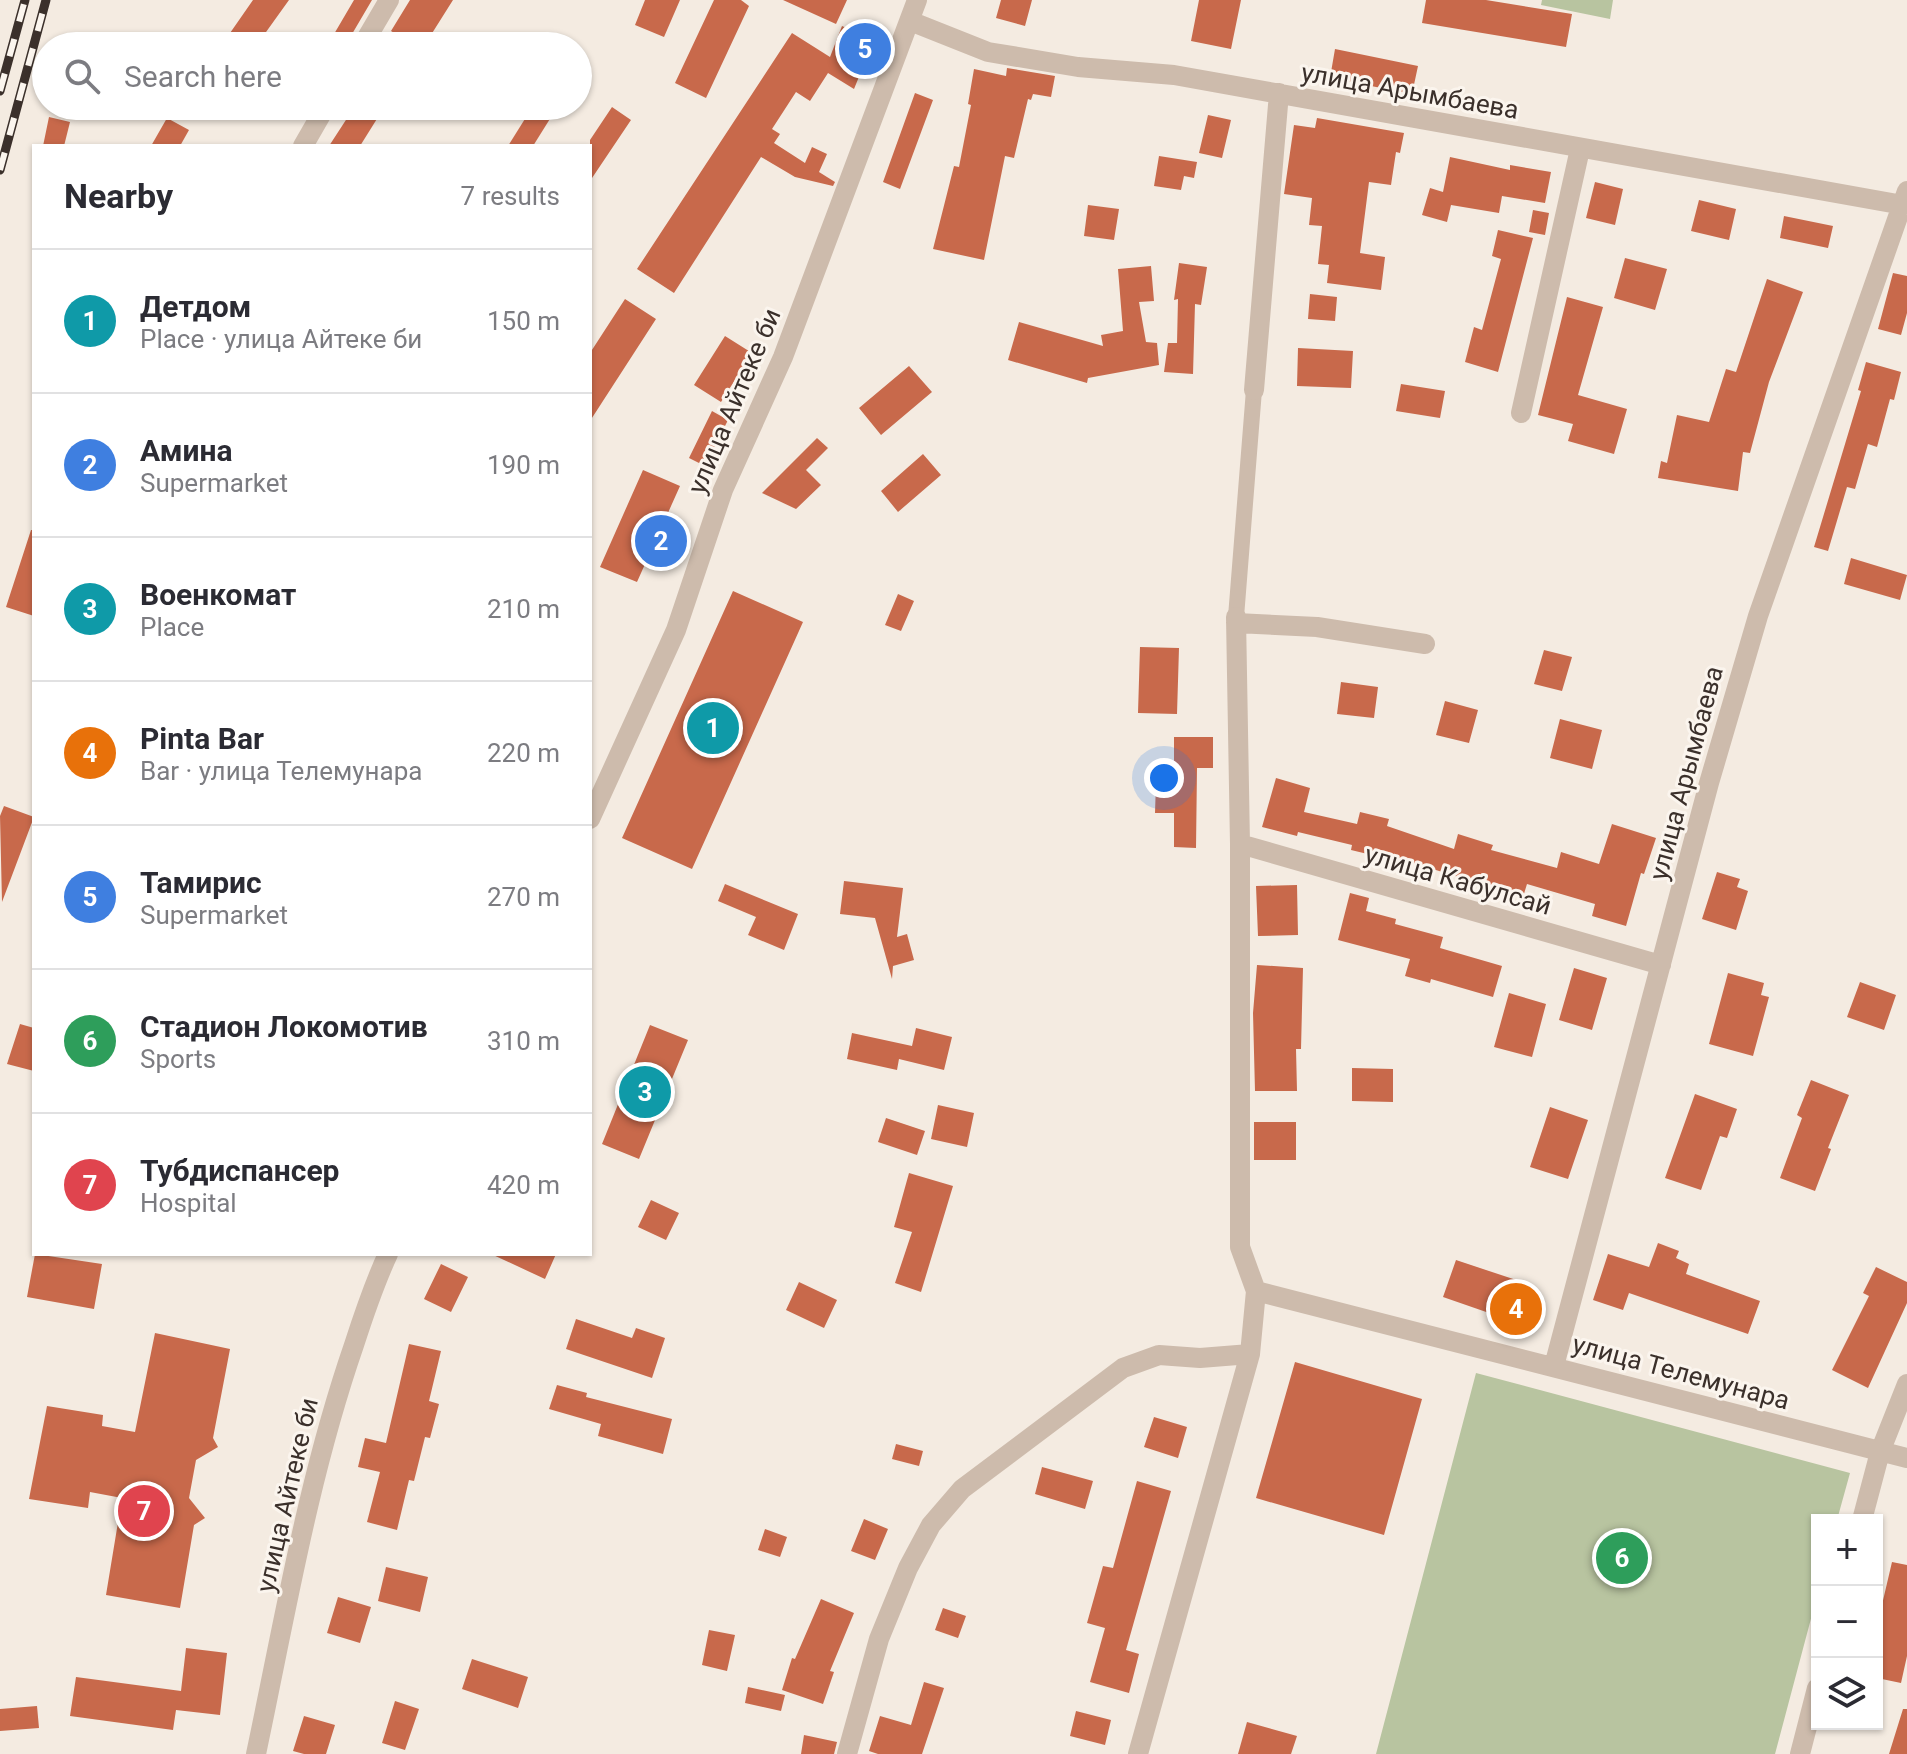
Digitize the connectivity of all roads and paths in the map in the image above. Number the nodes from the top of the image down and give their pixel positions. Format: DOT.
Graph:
graph roads {
  1 [pos="389,0"];
  2 [pos="917,0"];
  3 [pos="910,21"];
  4 [pos="370,32"];
  5 [pos="1279,93"];
  6 [pos="318,120"];
  7 [pos="304,144"];
  8 [pos="1580,149"];
  9 [pos="1905,198"];
  10 [pos="1254,390"];
  11 [pos="1521,413"];
  12 [pos="1236,620"];
  13 [pos="1425,644"];
  14 [pos="592,815"];
  15 [pos="1240,844"];
  16 [pos="1661,965"];
  17 [pos="387,1256"];
  18 [pos="1256,1291"];
  19 [pos="1250,1354"];
  20 [pos="1554,1366"];
  21 [pos="1907,1384"];
  22 [pos="1880,1452"];
  23 [pos="1907,1458"];
  24 [pos="1864,1514"];
  25 [pos="1811,1711"];
  26 [pos="256,1754"];
  27 [pos="847,1754"];
  28 [pos="1138,1754"];
  29 [pos="1800,1754"];
  1 -- 4 [label="street"];
  2 -- 3 [label="street, улица Айтеке би"];
  3 -- 5 [label="street, улица Арымбаева"];
  3 -- 14 [label="street, улица Айтеке би"];
  5 -- 8 [label="street, улица Арымбаева"];
  5 -- 10 [label="street"];
  6 -- 7 [label="street"];
  8 -- 9 [label="street, улица Арымбаева"];
  8 -- 11 [label="street"];
  9 -- 16 [label="street, улица Арымбаева"];
  10 -- 12 [label="street"];
  12 -- 13 [label="street"];
  12 -- 15 [label="street"];
  15 -- 16 [label="street, улица Кабулсай"];
  15 -- 18 [label="street"];
  16 -- 20 [label="street, улица Арымбаева"];
  17 -- 26 [label="street, улица Айтеке би"];
  18 -- 19 [label="street"];
  18 -- 20 [label="street, улица Телемунара"];
  19 -- 27 [label="street"];
  19 -- 28 [label="street"];
  20 -- 22 [label="street, улица Телемунара"];
  21 -- 22 [label="street"];
  22 -- 23 [label="street, улица Телемунара"];
  22 -- 24 [label="street"];
  25 -- 29 [label="street"];
}
